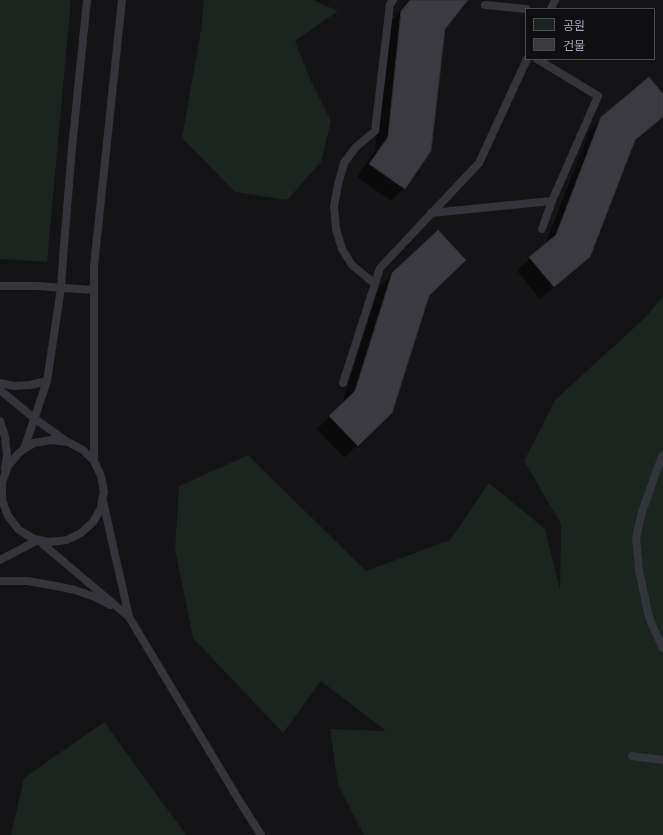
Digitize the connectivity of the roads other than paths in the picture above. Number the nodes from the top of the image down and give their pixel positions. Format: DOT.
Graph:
graph roads {
  1 [pos="87,0"];
  2 [pos="122,0"];
  3 [pos="393,0"];
  4 [pos="485,5"];
  5 [pos="525,9"];
  6 [pos="527,60"];
  7 [pos="539,60"];
  8 [pos="552,201"];
  9 [pos="431,213"];
  10 [pos="542,229"];
  11 [pos="375,284"];
  12 [pos="0,286"];
  13 [pos="61,288"];
  14 [pos="93,290"];
  15 [pos="47,381"];
  16 [pos="0,383"];
  17 [pos="343,383"];
  18 [pos="0,390"];
  19 [pos="34,418"];
  20 [pos="0,421"];
  21 [pos="68,442"];
  22 [pos="24,450"];
  23 [pos="663,455"];
  24 [pos="94,461"];
  25 [pos="5,474"];
  26 [pos="1,484"];
  27 [pos="102,500"];
  28 [pos="38,540"];
  29 [pos="0,560"];
  30 [pos="0,581"];
  31 [pos="129,617"];
  32 [pos="663,648"];
  33 [pos="632,756"];
  34 [pos="663,760"];
  35 [pos="261,835"];
  1 -- 13 [label="lane"];
  2 -- 14 [label="lane"];
  3 -- 11 [label="lane"];
  4 -- 5 [label="lane"];
  6 -- 9 [label="lane"];
  7 -- 8 [label="lane"];
  8 -- 9 [label="lane"];
  8 -- 10 [label="lane"];
  9 -- 11 [label="lane"];
  11 -- 17 [label="lane"];
  12 -- 13 [label="lane"];
  13 -- 14 [label="lane"];
  13 -- 15 [label="lane"];
  14 -- 24 [label="lane"];
  15 -- 16 [label="lane"];
  15 -- 19 [label="lane"];
  18 -- 19 [label="lane"];
  19 -- 21 [label="lane"];
  19 -- 22 [label="lane"];
  20 -- 25 [label="lane"];
  21 -- 22 [label="lane"];
  21 -- 24 [label="lane"];
  22 -- 25 [label="lane"];
  23 -- 32 [label="lane"];
  24 -- 27 [label="lane"];
  25 -- 26 [label="lane"];
  26 -- 28 [label="lane"];
  27 -- 28 [label="lane"];
  27 -- 31 [label="lane"];
  28 -- 29 [label="lane"];
  28 -- 31 [label="lane"];
  30 -- 31 [label="lane"];
  31 -- 35 [label="lane"];
  33 -- 34 [label="lane"];
}
